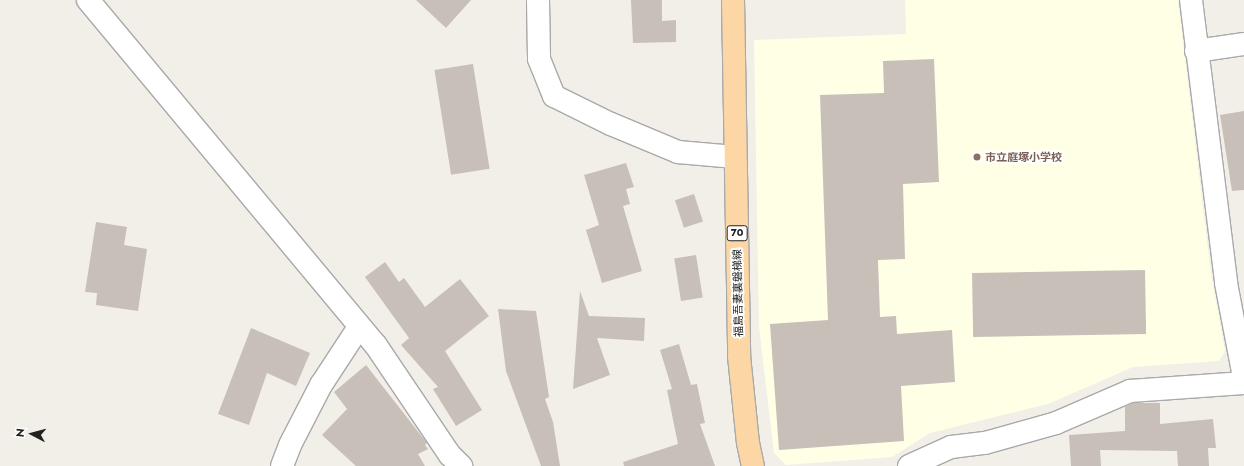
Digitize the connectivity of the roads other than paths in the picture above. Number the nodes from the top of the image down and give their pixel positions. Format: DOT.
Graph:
graph roads {
  1 [pos="88,0"];
  2 [pos="538,0"];
  3 [pos="733,0"];
  4 [pos="1191,0"];
  5 [pos="1244,44"];
  6 [pos="1196,51"];
  7 [pos="735,157"];
  8 [pos="359,326"];
  9 [pos="1244,377"];
  10 [pos="1244,383"];
  11 [pos="282,466"];
  12 [pos="461,466"];
  13 [pos="753,466"];
  14 [pos="909,466"];
  1 -- 8 [label="street"];
  2 -- 7 [label="street"];
  3 -- 7 [label="main road, 福島吾妻裏磐梯線 / 70"];
  4 -- 6 [label="street"];
  5 -- 6 [label="street"];
  6 -- 9 [label="street"];
  7 -- 13 [label="main road, 福島吾妻裏磐梯線 / 70"];
  8 -- 11 [label="street"];
  8 -- 12 [label="street"];
  10 -- 14 [label="street"];
}
